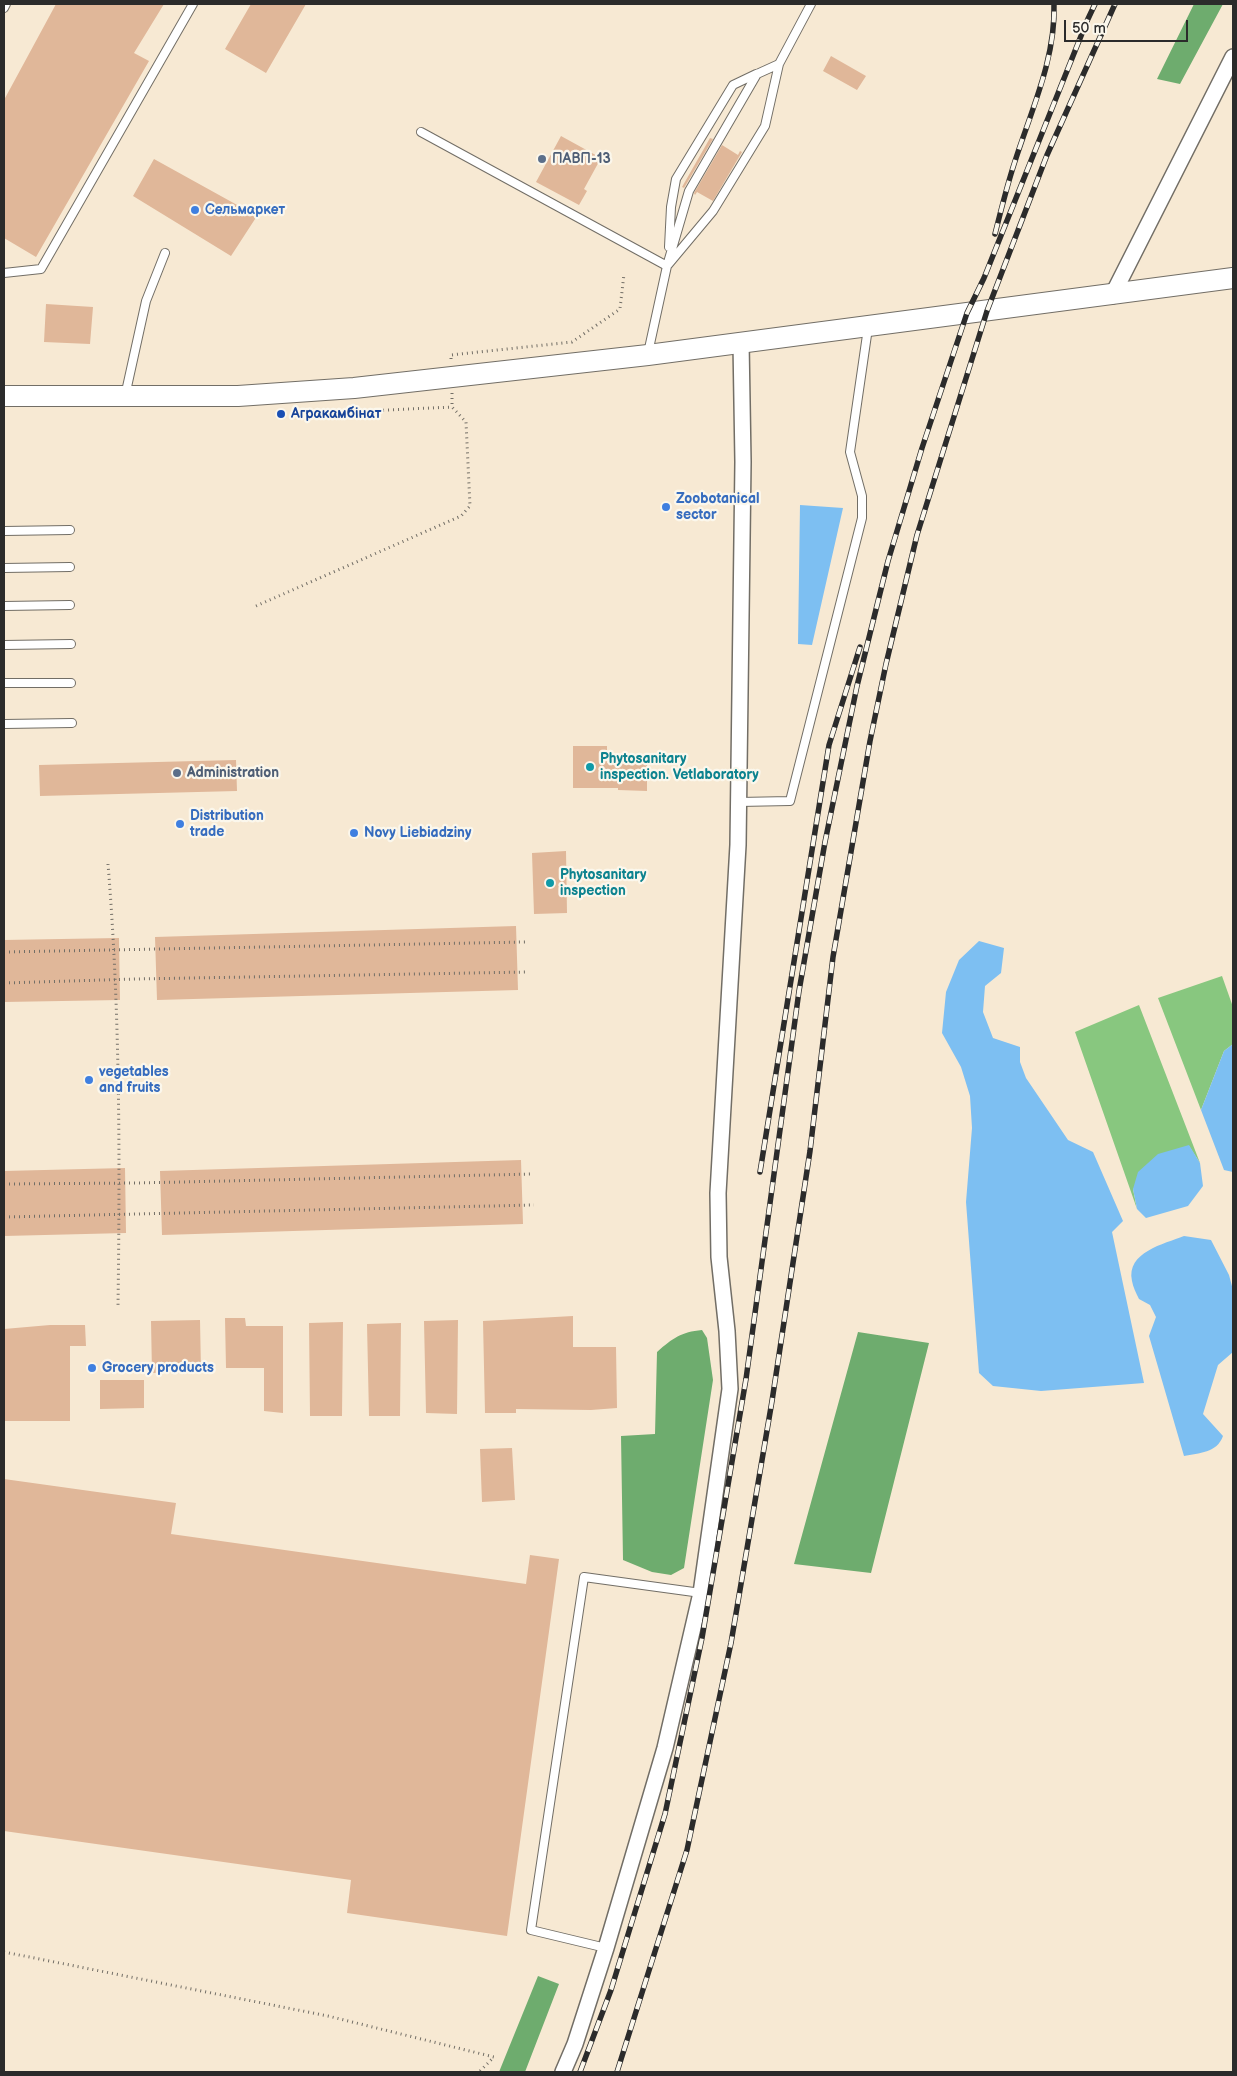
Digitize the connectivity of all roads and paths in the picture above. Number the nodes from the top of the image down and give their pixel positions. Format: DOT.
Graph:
graph roads {
  1 [pos="6,4"];
  2 [pos="193,4"];
  3 [pos="811,4"];
  4 [pos="4,8"];
  5 [pos="1233,57"];
  6 [pos="779,64"];
  7 [pos="757,74"];
  8 [pos="421,132"];
  9 [pos="165,254"];
  10 [pos="668,262"];
  11 [pos="4,272"];
  12 [pos="624,274"];
  13 [pos="1233,278"];
  14 [pos="1112,296"];
  15 [pos="868,326"];
  16 [pos="741,342"];
  17 [pos="648,356"];
  18 [pos="452,377"];
  19 [pos="4,396"];
  20 [pos="125,398"];
  21 [pos="452,407"];
  22 [pos="303,414"];
  23 [pos="70,530"];
  24 [pos="4,531"];
  25 [pos="70,567"];
  26 [pos="4,568"];
  27 [pos="70,605"];
  28 [pos="4,606"];
  29 [pos="256,606"];
  30 [pos="71,644"];
  31 [pos="4,645"];
  32 [pos="4,683"];
  33 [pos="71,683"];
  34 [pos="72,723"];
  35 [pos="4,724"];
  36 [pos="739,802"];
  37 [pos="108,864"];
  38 [pos="525,942"];
  39 [pos="115,951"];
  40 [pos="4,952"];
  41 [pos="526,972"];
  42 [pos="116,981"];
  43 [pos="4,983"];
  44 [pos="533,1174"];
  45 [pos="119,1183"];
  46 [pos="4,1184"];
  47 [pos="534,1205"];
  48 [pos="119,1214"];
  49 [pos="4,1217"];
  50 [pos="118,1306"];
  51 [pos="701,1593"];
  52 [pos="606,1948"];
  53 [pos="4,1952"];
  54 [pos="479,2072"];
  55 [pos="564,2072"];
  1 -- 4 [label="lane"];
  2 -- 11 [label="lane"];
  3 -- 6 [label="lane"];
  5 -- 14 [label="street"];
  6 -- 7 [label="lane"];
  6 -- 10 [label="lane"];
  7 -- 10 [label="lane"];
  7 -- 10 [label="lane"];
  8 -- 10 [label="lane"];
  9 -- 20 [label="lane"];
  10 -- 17 [label="lane"];
  12 -- 18 [label="path"];
  13 -- 14 [label="street"];
  14 -- 15 [label="street"];
  15 -- 16 [label="street"];
  15 -- 36 [label="lane"];
  16 -- 17 [label="street"];
  16 -- 36 [label="street"];
  17 -- 18 [label="street"];
  18 -- 20 [label="street"];
  18 -- 21 [label="path"];
  19 -- 20 [label="street"];
  21 -- 22 [label="path"];
  21 -- 29 [label="path"];
  23 -- 24 [label="lane"];
  25 -- 26 [label="lane"];
  27 -- 28 [label="lane"];
  30 -- 31 [label="lane"];
  32 -- 33 [label="lane"];
  34 -- 35 [label="lane"];
  36 -- 51 [label="street"];
  37 -- 39 [label="path"];
  38 -- 39 [label="path"];
  39 -- 40 [label="path"];
  39 -- 42 [label="path"];
  41 -- 42 [label="path"];
  42 -- 43 [label="path"];
  42 -- 45 [label="path"];
  44 -- 45 [label="path"];
  45 -- 46 [label="path"];
  45 -- 48 [label="path"];
  47 -- 48 [label="path"];
  48 -- 49 [label="path"];
  48 -- 50 [label="path"];
  51 -- 52 [label="street"];
  51 -- 52 [label="lane"];
  52 -- 55 [label="street"];
  53 -- 54 [label="path"];
}
